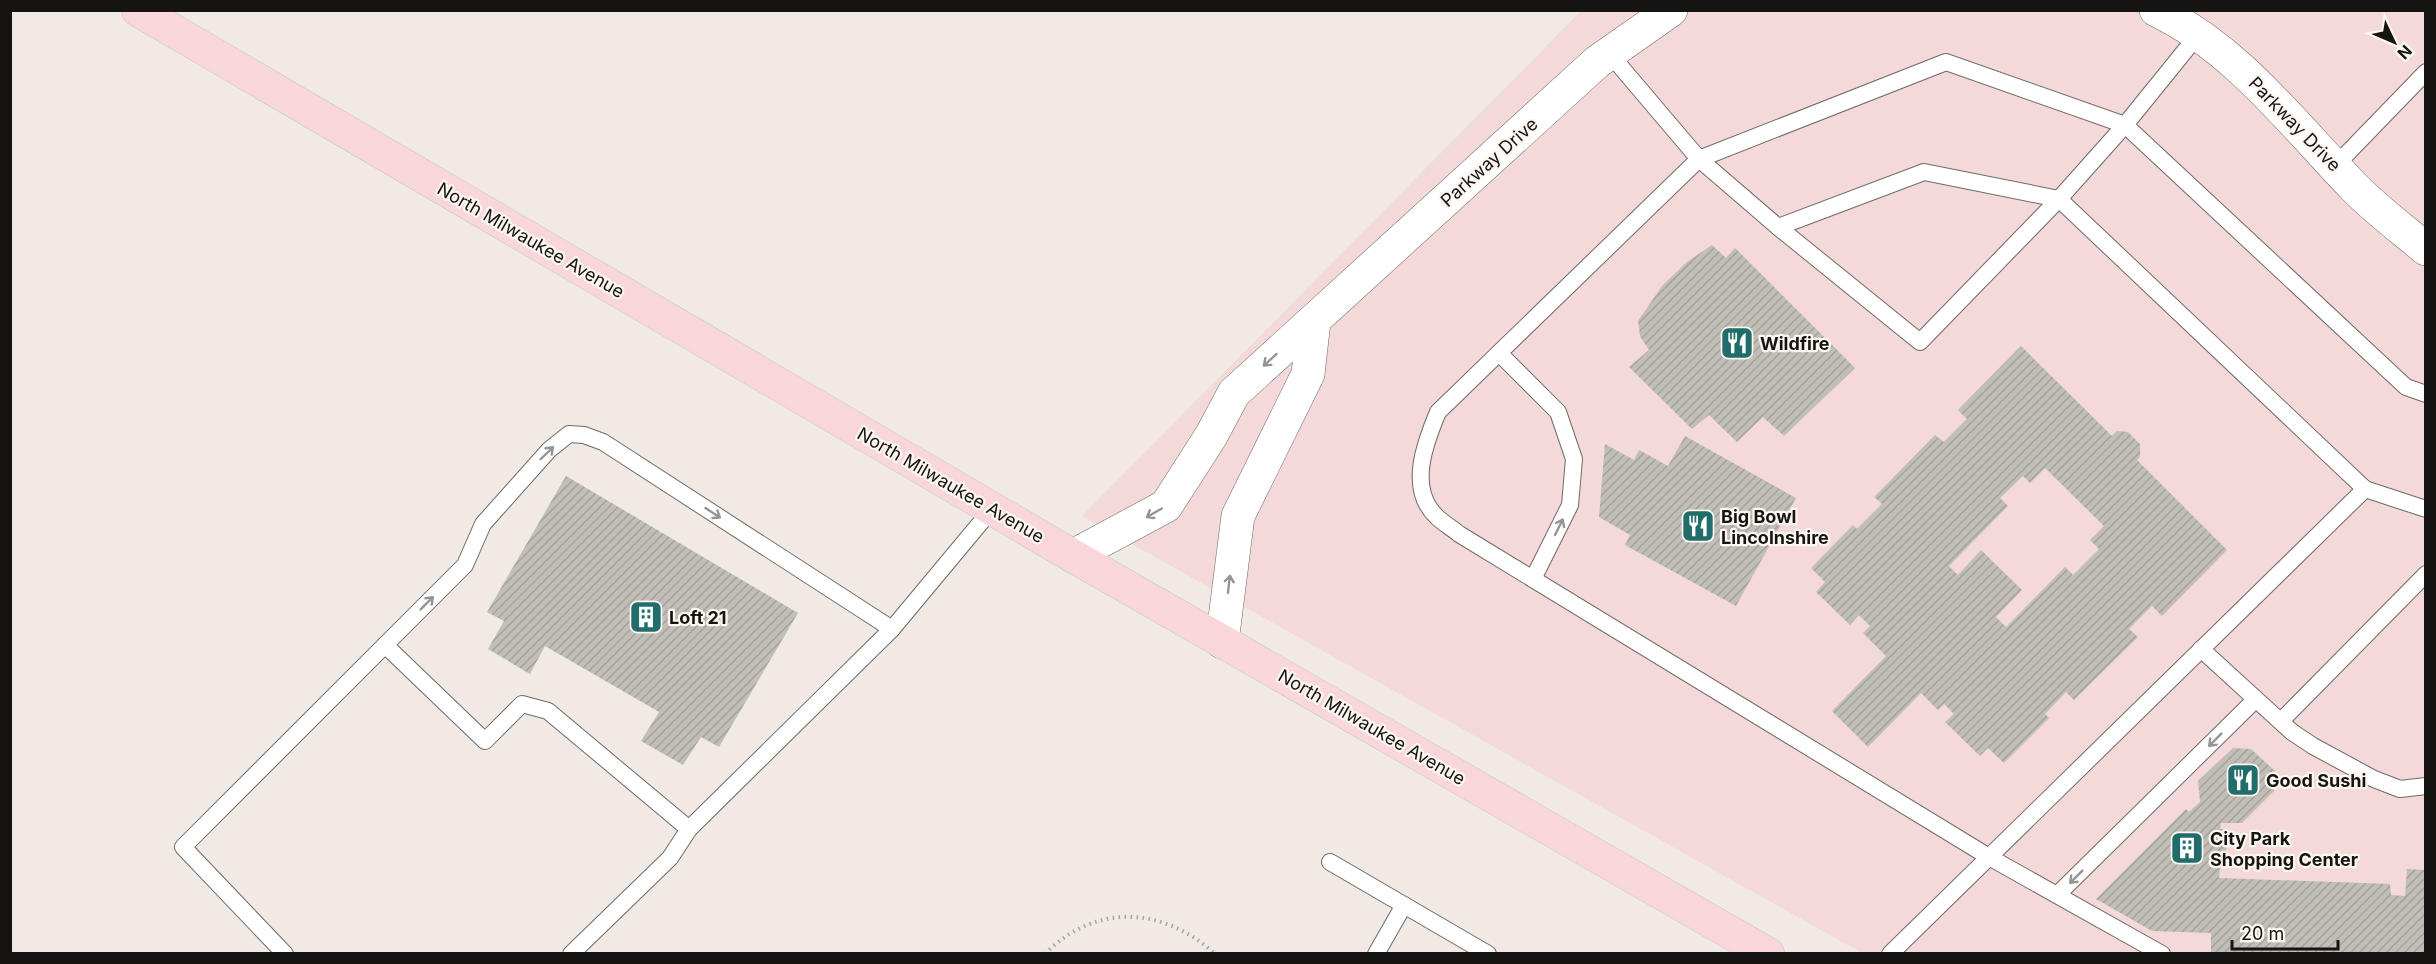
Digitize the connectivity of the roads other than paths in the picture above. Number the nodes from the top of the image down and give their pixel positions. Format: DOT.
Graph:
graph roads {
  1 [pos="138,10"];
  2 [pos="1671,10"];
  3 [pos="2156,10"];
  4 [pos="2197,36"];
  5 [pos="1609,53"];
  6 [pos="2426,72"];
  7 [pos="2126,125"];
  8 [pos="1699,159"];
  9 [pos="2335,166"];
  10 [pos="2059,199"];
  11 [pos="1778,227"];
  12 [pos="2426,249"];
  13 [pos="1314,321"];
  14 [pos="1499,353"];
  15 [pos="2426,394"];
  16 [pos="2365,489"];
  17 [pos="992,509"];
  18 [pos="2426,509"];
  19 [pos="1072,556"];
  20 [pos="2426,574"];
  21 [pos="1533,579"];
  22 [pos="892,629"];
  23 [pos="1222,642"];
  24 [pos="385,645"];
  25 [pos="2201,649"];
  26 [pos="2256,699"];
  27 [pos="2281,722"];
  28 [pos="2426,786"];
  29 [pos="689,829"];
  30 [pos="1989,857"];
  31 [pos="1330,862"];
  32 [pos="2057,895"];
  33 [pos="1404,904"];
  34 [pos="285,954"];
  35 [pos="571,954"];
  36 [pos="1376,954"];
  37 [pos="1488,954"];
  38 [pos="1768,954"];
  39 [pos="1890,954"];
  40 [pos="2162,954"];
  1 -- 17 [label="main road, North Milwaukee Avenue"];
  2 -- 5 [label="street, Parkway Drive"];
  3 -- 4 [label="street, Parkway Drive"];
  4 -- 7 [label="lane"];
  4 -- 9 [label="street, Parkway Drive"];
  5 -- 8 [label="lane"];
  5 -- 13 [label="street, Parkway Drive"];
  6 -- 9 [label="lane"];
  7 -- 8 [label="lane"];
  7 -- 10 [label="lane"];
  7 -- 15 [label="lane"];
  8 -- 11 [label="lane"];
  8 -- 14 [label="lane"];
  9 -- 12 [label="street, Parkway Drive"];
  10 -- 11 [label="lane"];
  10 -- 11 [label="lane"];
  10 -- 16 [label="lane"];
  13 -- 19 [label="street, Parkway Drive, one-way"];
  23 -- 13 [label="street, one-way"];
  21 -- 14 [label="lane, one-way"];
  14 -- 21 [label="lane"];
  16 -- 18 [label="lane"];
  16 -- 25 [label="lane"];
  17 -- 19 [label="main road, North Milwaukee Avenue"];
  17 -- 22 [label="lane"];
  19 -- 23 [label="main road, North Milwaukee Avenue"];
  20 -- 27 [label="lane"];
  21 -- 30 [label="lane"];
  24 -- 22 [label="lane, one-way"];
  22 -- 29 [label="lane"];
  23 -- 38 [label="main road, North Milwaukee Avenue"];
  24 -- 29 [label="lane"];
  24 -- 34 [label="lane"];
  25 -- 26 [label="lane"];
  25 -- 30 [label="lane"];
  26 -- 27 [label="lane"];
  26 -- 32 [label="lane, one-way"];
  27 -- 28 [label="lane"];
  29 -- 35 [label="lane"];
  30 -- 32 [label="lane"];
  30 -- 39 [label="lane"];
  31 -- 33 [label="lane"];
  32 -- 40 [label="lane"];
  33 -- 36 [label="lane"];
  33 -- 37 [label="lane"];
}
